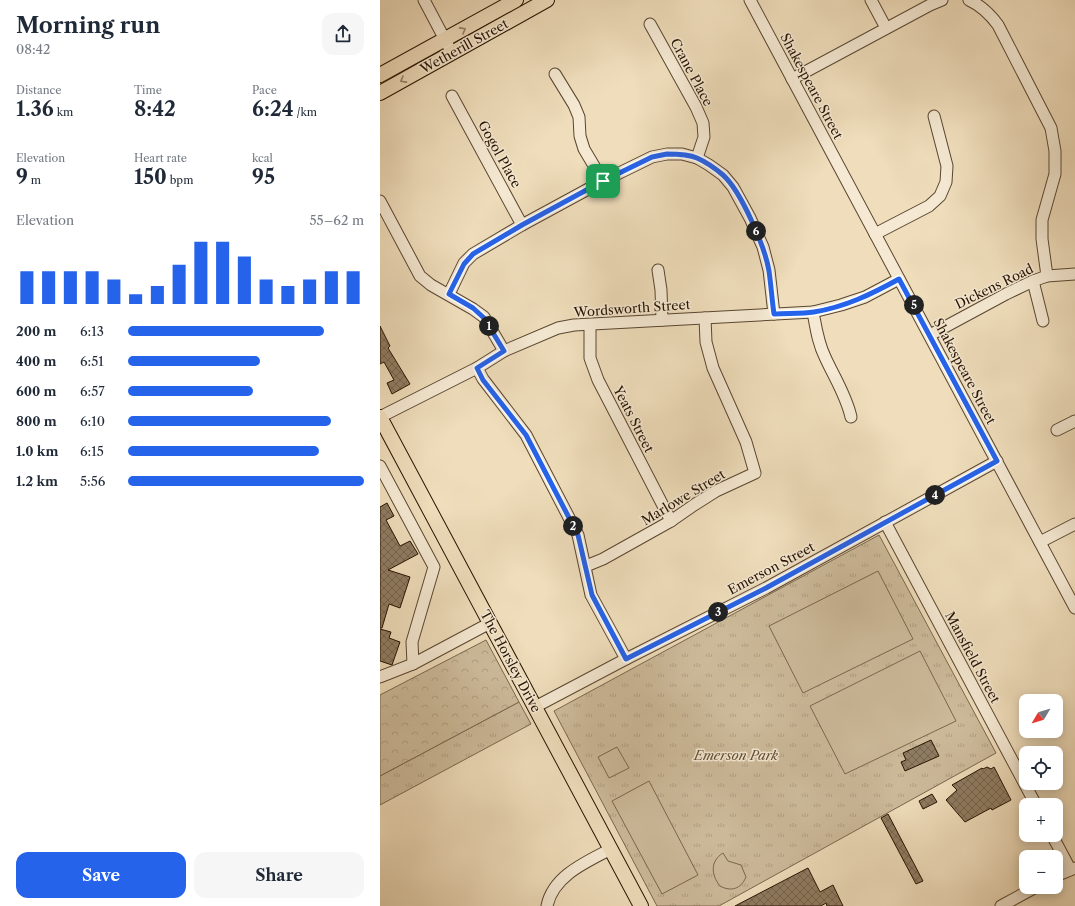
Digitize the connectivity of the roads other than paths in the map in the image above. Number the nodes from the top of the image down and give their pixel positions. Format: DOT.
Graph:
graph roads {
  1 [pos="424,0"];
  2 [pos="516,0"];
  3 [pos="547,0"];
  4 [pos="750,0"];
  5 [pos="871,0"];
  6 [pos="942,0"];
  7 [pos="969,0"];
  8 [pos="650,24"];
  9 [pos="886,28"];
  10 [pos="445,40"];
  11 [pos="452,53"];
  12 [pos="555,74"];
  13 [pos="380,76"];
  14 [pos="792,79"];
  15 [pos="380,93"];
  16 [pos="452,96"];
  17 [pos="934,116"];
  18 [pos="697,158"];
  19 [pos="603,181"];
  20 [pos="380,200"];
  21 [pos="522,225"];
  22 [pos="875,234"];
  23 [pos="658,270"];
  24 [pos="1075,274"];
  25 [pos="1048,276"];
  26 [pos="899,279"];
  27 [pos="1033,281"];
  28 [pos="449,294"];
  29 [pos="813,312"];
  30 [pos="774,314"];
  31 [pos="705,318"];
  32 [pos="662,320"];
  33 [pos="1043,321"];
  34 [pos="590,325"];
  35 [pos="930,335"];
  36 [pos="504,351"];
  37 [pos="477,368"];
  38 [pos="380,417"];
  39 [pos="851,417"];
  40 [pos="1075,421"];
  41 [pos="1057,430"];
  42 [pos="997,461"];
  43 [pos="380,466"];
  44 [pos="671,522"];
  45 [pos="885,522"];
  46 [pos="1075,524"];
  47 [pos="1040,542"];
  48 [pos="586,566"];
  49 [pos="1075,608"];
  50 [pos="490,623"];
  51 [pos="626,659"];
  52 [pos="413,664"];
  53 [pos="380,677"];
  54 [pos="535,708"];
  55 [pos="1032,798"];
  56 [pos="1056,842"];
  57 [pos="611,849"];
  58 [pos="1073,868"];
  59 [pos="1063,873"];
  60 [pos="1023,894"];
  61 [pos="546,906"];
  62 [pos="641,906"];
  63 [pos="1001,906"];
  1 -- 10 [label="street"];
  10 -- 2 [label="main road, Wetherill Street, one-way"];
  3 -- 11 [label="main road, Wetherill Street"];
  4 -- 14 [label="street, Shakespeare Street"];
  5 -- 9 [label="street"];
  6 -- 9 [label="street"];
  7 -- 25 [label="street"];
  8 -- 18 [label="street, Crane Place"];
  9 -- 14 [label="street"];
  10 -- 11 [label="street"];
  10 -- 13 [label="main road, Wetherill Street"];
  11 -- 15 [label="main road, Wetherill Street, one-way"];
  12 -- 19 [label="street"];
  14 -- 22 [label="street, Shakespeare Street"];
  16 -- 21 [label="street, Gogol Place"];
  17 -- 22 [label="street"];
  18 -- 19 [label="street"];
  18 -- 30 [label="street"];
  19 -- 21 [label="street"];
  20 -- 28 [label="street"];
  21 -- 28 [label="street"];
  22 -- 26 [label="street, Shakespeare Street"];
  23 -- 32 [label="street"];
  24 -- 25 [label="street, Dickens Road"];
  25 -- 27 [label="street, Dickens Road"];
  26 -- 29 [label="street, Wordsworth Street"];
  26 -- 35 [label="street, Shakespeare Street"];
  27 -- 33 [label="street"];
  27 -- 35 [label="street, Dickens Road"];
  28 -- 36 [label="street"];
  29 -- 30 [label="street, Wordsworth Street"];
  29 -- 39 [label="street"];
  30 -- 31 [label="street, Wordsworth Street"];
  31 -- 32 [label="street, Wordsworth Street"];
  31 -- 44 [label="street, Marlowe Street"];
  32 -- 34 [label="street, Wordsworth Street"];
  34 -- 36 [label="street, Wordsworth Street"];
  34 -- 44 [label="street, Yeats Street"];
  35 -- 42 [label="street, Shakespeare Street"];
  36 -- 37 [label="street, Wordsworth Street"];
  37 -- 38 [label="street, Wordsworth Street"];
  37 -- 48 [label="street"];
  38 -- 50 [label="main road, The Horsley Drive"];
  40 -- 41 [label="street"];
  42 -- 45 [label="street, Emerson Street"];
  42 -- 47 [label="street, Shakespeare Street"];
  43 -- 52 [label="street"];
  44 -- 48 [label="street, Marlowe Street"];
  45 -- 51 [label="street, Emerson Street"];
  45 -- 55 [label="street, Mansfield Street"];
  46 -- 47 [label="street"];
  47 -- 49 [label="street, Shakespeare Street"];
  48 -- 51 [label="street"];
  50 -- 52 [label="street"];
  50 -- 54 [label="main road, The Horsley Drive"];
  51 -- 54 [label="street, Emerson Street"];
  52 -- 53 [label="street"];
  54 -- 57 [label="main road, The Horsley Drive"];
  56 -- 58 [label="street"];
  57 -- 61 [label="street"];
  57 -- 62 [label="main road, The Horsley Drive"];
  58 -- 59 [label="street"];
  60 -- 63 [label="street"];
}
